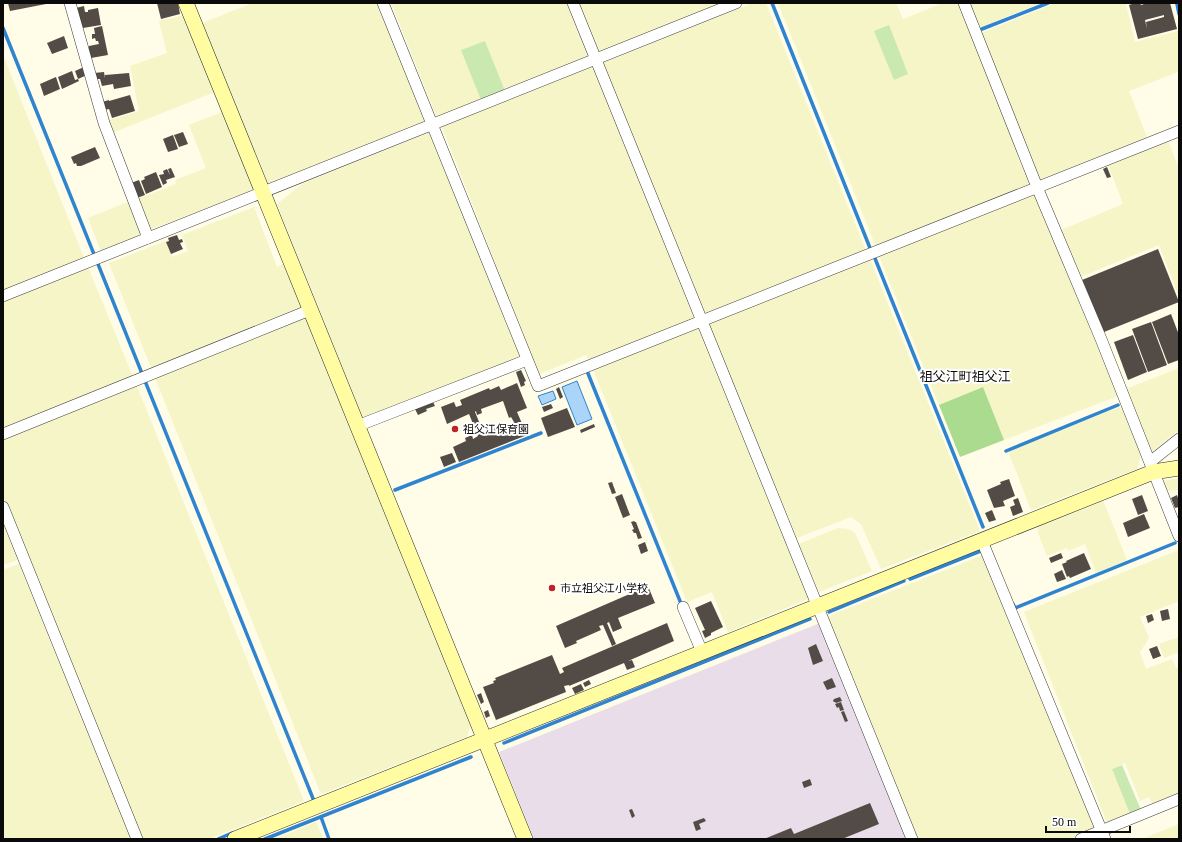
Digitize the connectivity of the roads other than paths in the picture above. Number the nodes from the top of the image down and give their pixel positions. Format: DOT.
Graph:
graph roads {
  1 [pos="70,3"];
  2 [pos="186,3"];
  3 [pos="383,3"];
  4 [pos="573,3"];
  5 [pos="736,3"];
  6 [pos="964,3"];
  7 [pos="595,58"];
  8 [pos="432,124"];
  9 [pos="1179,131"];
  10 [pos="1037,187"];
  11 [pos="262,193"];
  12 [pos="148,238"];
  13 [pos="3,296"];
  14 [pos="310,310"];
  15 [pos="702,320"];
  16 [pos="528,360"];
  17 [pos="357,426"];
  18 [pos="3,434"];
  19 [pos="1179,440"];
  20 [pos="1152,467"];
  21 [pos="1179,468"];
  22 [pos="3,507"];
  23 [pos="1179,536"];
  24 [pos="982,541"];
  25 [pos="818,606"];
  26 [pos="683,607"];
  27 [pos="702,652"];
  28 [pos="485,740"];
  29 [pos="1179,799"];
  30 [pos="1103,835"];
  31 [pos="137,839"];
  32 [pos="235,839"];
  33 [pos="525,839"];
  34 [pos="912,839"];
  35 [pos="1081,839"];
  1 -- 12 [label="street"];
  2 -- 11 [label="street"];
  3 -- 8 [label="street"];
  4 -- 7 [label="street"];
  5 -- 7 [label="street"];
  6 -- 10 [label="street"];
  7 -- 8 [label="street"];
  7 -- 15 [label="street"];
  8 -- 11 [label="street"];
  8 -- 16 [label="street"];
  9 -- 10 [label="street"];
  10 -- 15 [label="street"];
  10 -- 20 [label="street"];
  11 -- 12 [label="street"];
  11 -- 14 [label="street"];
  12 -- 13 [label="street"];
  14 -- 17 [label="street"];
  14 -- 18 [label="street"];
  15 -- 16 [label="street"];
  15 -- 25 [label="street"];
  16 -- 17 [label="street"];
  17 -- 28 [label="street"];
  19 -- 20 [label="street"];
  20 -- 21 [label="street"];
  20 -- 23 [label="street"];
  20 -- 24 [label="street"];
  22 -- 31 [label="street"];
  24 -- 25 [label="street"];
  24 -- 30 [label="street"];
  25 -- 27 [label="street"];
  25 -- 34 [label="street"];
  26 -- 27 [label="street"];
  27 -- 28 [label="street"];
  28 -- 32 [label="street"];
  28 -- 33 [label="street"];
  29 -- 30 [label="street"];
  30 -- 35 [label="street"];
}
